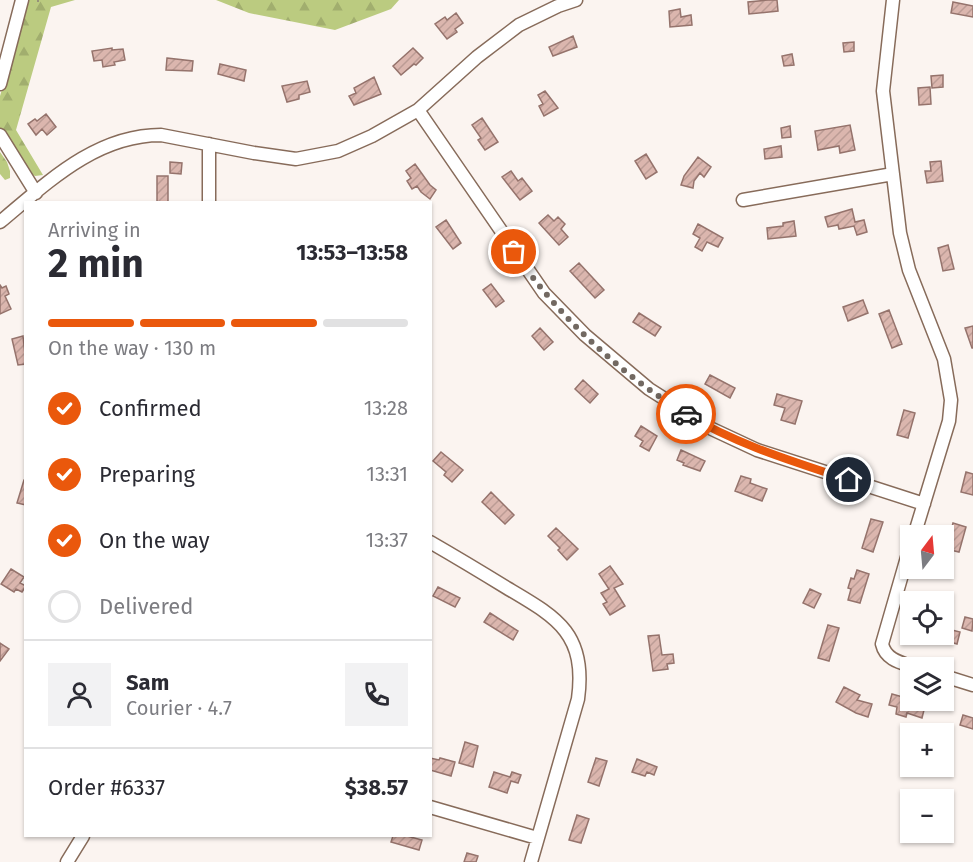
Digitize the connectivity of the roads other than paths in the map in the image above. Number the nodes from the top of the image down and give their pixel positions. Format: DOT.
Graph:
graph roads {
  1 [pos="22,0"];
  2 [pos="576,0"];
  3 [pos="893,0"];
  4 [pos="0,84"];
  5 [pos="418,110"];
  6 [pos="0,135"];
  7 [pos="209,144"];
  8 [pos="893,174"];
  9 [pos="36,192"];
  10 [pos="743,200"];
  11 [pos="25,201"];
  12 [pos="209,201"];
  13 [pos="24,202"];
  14 [pos="0,222"];
  15 [pos="924,504"];
  16 [pos="917,525"];
  17 [pos="432,543"];
  18 [pos="900,579"];
  19 [pos="900,662"];
  20 [pos="954,679"];
  21 [pos="973,685"];
  22 [pos="432,808"];
  23 [pos="82,837"];
  24 [pos="537,838"];
  25 [pos="67,862"];
  26 [pos="531,862"];
  1 -- 4 [label="street"];
  2 -- 5 [label="street"];
  3 -- 8 [label="street"];
  5 -- 7 [label="street"];
  5 -- 15 [label="street"];
  6 -- 9 [label="street"];
  7 -- 9 [label="street"];
  7 -- 12 [label="street"];
  8 -- 10 [label="street"];
  8 -- 15 [label="street"];
  9 -- 11 [label="street"];
  13 -- 14 [label="street"];
  15 -- 16 [label="street"];
  17 -- 24 [label="street"];
  18 -- 19 [label="street"];
  20 -- 21 [label="street"];
  22 -- 24 [label="street"];
  23 -- 25 [label="street"];
  24 -- 26 [label="street"];
}
